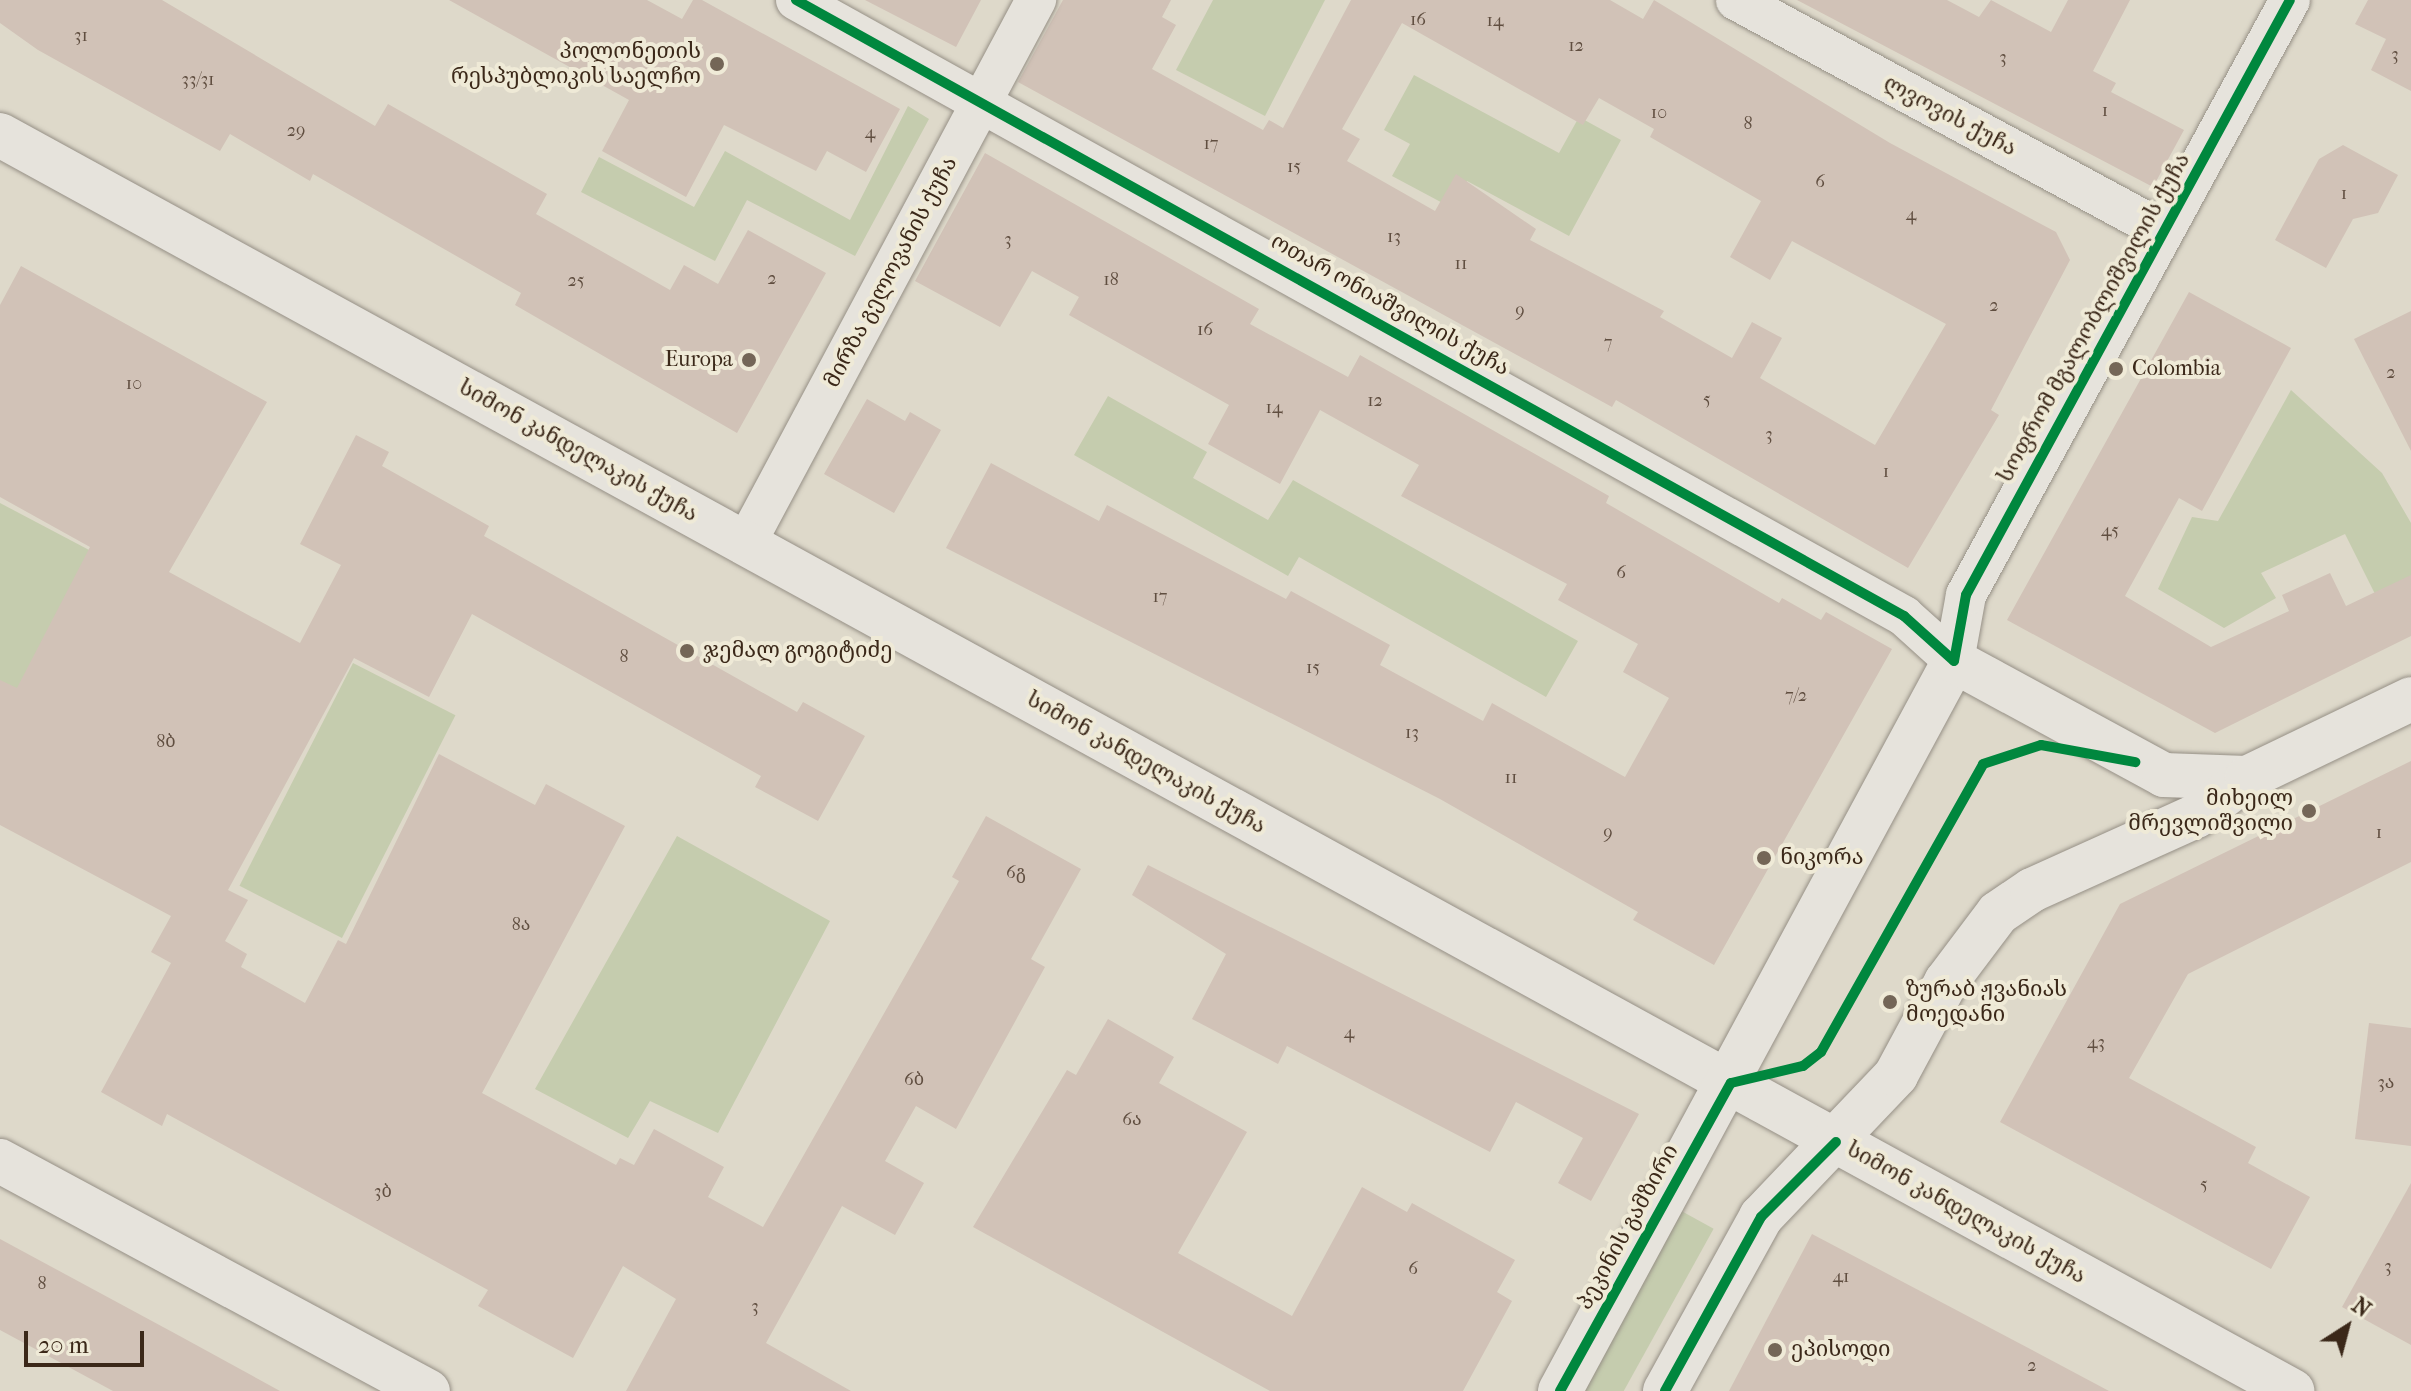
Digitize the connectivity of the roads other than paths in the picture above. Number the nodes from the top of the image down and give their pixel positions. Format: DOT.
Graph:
graph roads {
  1 [pos="796,0"];
  2 [pos="1036,0"];
  3 [pos="1736,0"];
  4 [pos="2290,0"];
  5 [pos="983,99"];
  6 [pos="0,135"];
  7 [pos="2164,231"];
  8 [pos="746,543"];
  9 [pos="1954,661"];
  10 [pos="2411,699"];
  11 [pos="2135,762"];
  12 [pos="2247,778"];
  13 [pos="2105,855"];
  14 [pos="1731,1083"];
  15 [pos="1836,1142"];
  16 [pos="0,1161"];
  17 [pos="428,1391"];
  18 [pos="1560,1391"];
  19 [pos="1665,1391"];
  20 [pos="2292,1391"];
  1 -- 5 [label="street, ოთარ ონიაშვილის ქუჩა"];
  2 -- 5 [label="street, მირზა გელოვანის ქუჩა"];
  3 -- 7 [label="street, ლვოვის ქუჩა"];
  4 -- 7 [label="street, სოფრომ მგალობლიშვილის ქუჩა"];
  5 -- 8 [label="street, მირზა გელოვანის ქუჩა"];
  5 -- 9 [label="street, ოთარ ონიაშვილის ქუჩა"];
  6 -- 8 [label="main road, სიმონ კანდელაკის ქუჩა"];
  7 -- 9 [label="street, სოფრომ მგალობლიშვილის ქუჩა"];
  8 -- 14 [label="main road, სიმონ კანდელაკის ქუჩა"];
  9 -- 11 [label="main road"];
  9 -- 14 [label="main road"];
  10 -- 12 [label="main road"];
  11 -- 12 [label="main road"];
  11 -- 13 [label="main road"];
  12 -- 13 [label="main road"];
  13 -- 15 [label="main road"];
  14 -- 15 [label="main road, სიმონ კანდელაკის ქუჩა"];
  14 -- 18 [label="main road, პეკინის გამზირი"];
  15 -- 19 [label="main road"];
  15 -- 20 [label="main road, სიმონ კანდელაკის ქუჩა"];
  16 -- 17 [label="main road"];
}
